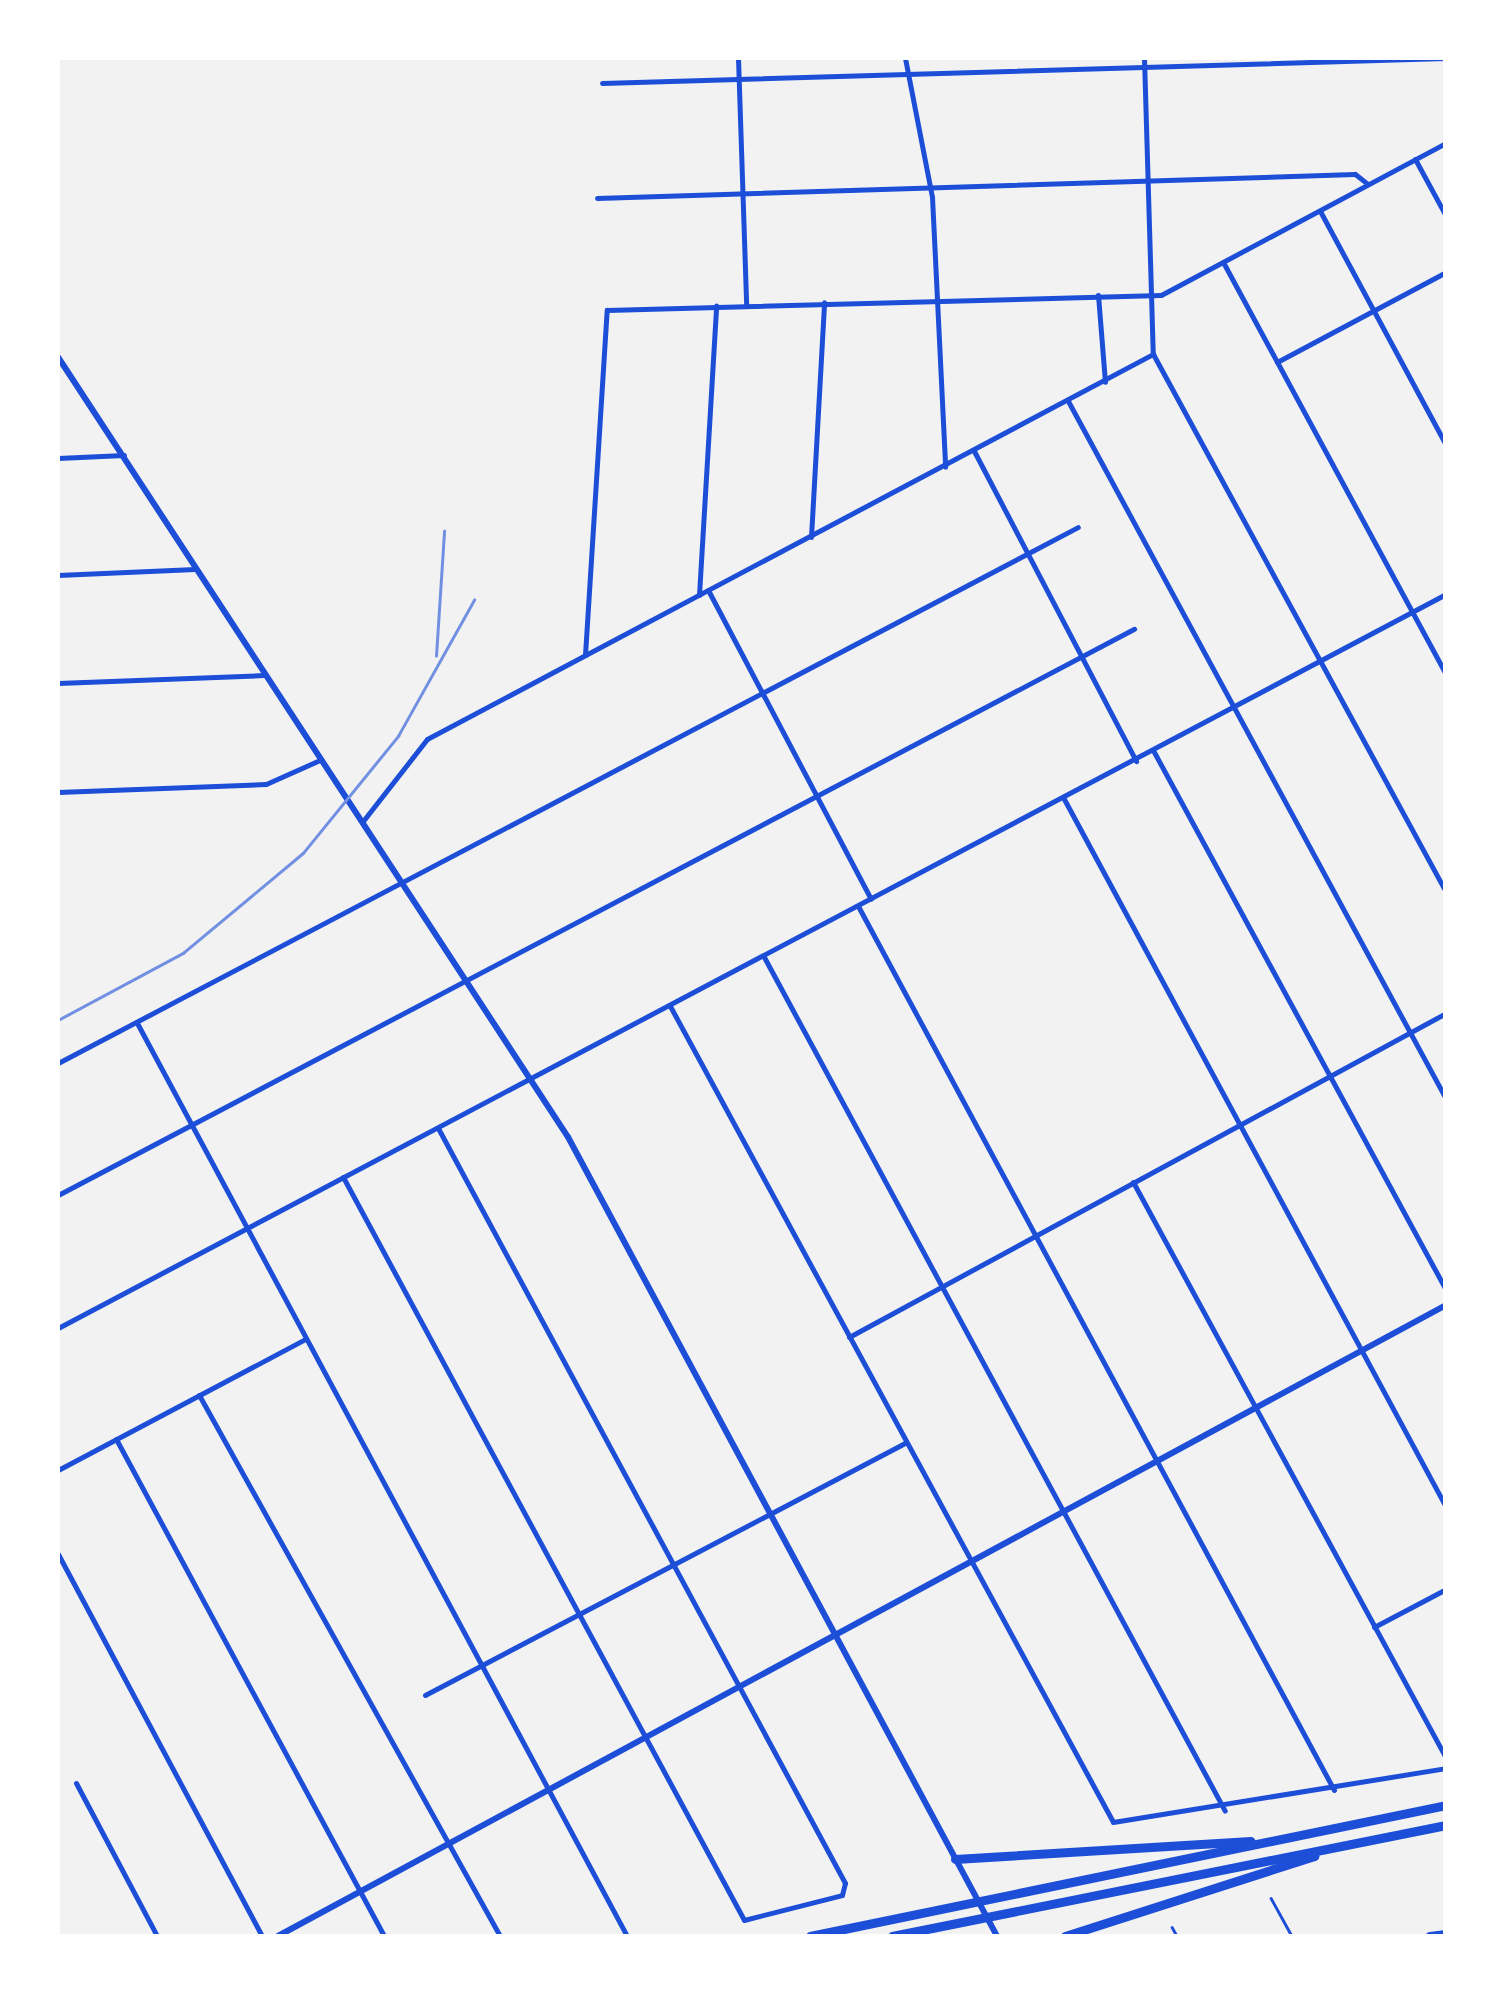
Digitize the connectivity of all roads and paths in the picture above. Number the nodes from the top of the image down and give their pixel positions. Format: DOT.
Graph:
graph roads {
  1 [pos="738,58"];
  2 [pos="904,58"];
  3 [pos="1144,58"];
  4 [pos="1446,58"];
  5 [pos="1145,67"];
  6 [pos="906,74"];
  7 [pos="739,79"];
  8 [pos="602,83"];
  9 [pos="1446,142"];
  10 [pos="1415,159"];
  11 [pos="1148,180"];
  12 [pos="1368,184"];
  13 [pos="930,187"];
  14 [pos="742,192"];
  15 [pos="597,198"];
  16 [pos="1320,211"];
  17 [pos="1446,216"];
  18 [pos="1223,262"];
  19 [pos="1446,272"];
  20 [pos="1098,294"];
  21 [pos="1151,294"];
  22 [pos="936,298"];
  23 [pos="824,302"];
  24 [pos="746,304"];
  25 [pos="716,305"];
  26 [pos="1373,311"];
  27 [pos="1153,354"];
  28 [pos="58,357"];
  29 [pos="1277,362"];
  30 [pos="1105,382"];
  31 [pos="1068,401"];
  32 [pos="1446,446"];
  33 [pos="974,452"];
  34 [pos="124,455"];
  35 [pos="58,458"];
  36 [pos="945,467"];
  37 [pos="1078,527"];
  38 [pos="810,537"];
  39 [pos="1028,553"];
  40 [pos="195,570"];
  41 [pos="58,575"];
  42 [pos="708,590"];
  43 [pos="1446,594"];
  44 [pos="699,595"];
  45 [pos="1412,612"];
  46 [pos="1134,629"];
  47 [pos="586,655"];
  48 [pos="1082,656"];
  49 [pos="1321,662"];
  50 [pos="264,675"];
  51 [pos="1446,675"];
  52 [pos="58,683"];
  53 [pos="762,693"];
  54 [pos="1234,708"];
  55 [pos="1154,752"];
  56 [pos="320,760"];
  57 [pos="1136,761"];
  58 [pos="58,792"];
  59 [pos="816,796"];
  60 [pos="1064,799"];
  61 [pos="363,821"];
  62 [pos="402,882"];
  63 [pos="1446,892"];
  64 [pos="872,900"];
  65 [pos="858,906"];
  66 [pos="764,956"];
  67 [pos="466,980"];
  68 [pos="670,1006"];
  69 [pos="1446,1013"];
  70 [pos="136,1021"];
  71 [pos="1410,1032"];
  72 [pos="58,1063"];
  73 [pos="1330,1076"];
  74 [pos="531,1078"];
  75 [pos="1446,1099"];
  76 [pos="191,1124"];
  77 [pos="1239,1125"];
  78 [pos="438,1128"];
  79 [pos="343,1178"];
  80 [pos="1133,1182"];
  81 [pos="58,1195"];
  82 [pos="246,1229"];
  83 [pos="1036,1236"];
  84 [pos="942,1286"];
  85 [pos="1446,1290"];
  86 [pos="1446,1305"];
  87 [pos="58,1328"];
  88 [pos="849,1337"];
  89 [pos="304,1340"];
  90 [pos="1361,1350"];
  91 [pos="199,1395"];
  92 [pos="1255,1408"];
  93 [pos="116,1439"];
  94 [pos="906,1442"];
  95 [pos="1157,1460"];
  96 [pos="58,1470"];
  97 [pos="1446,1506"];
  98 [pos="1063,1512"];
  99 [pos="772,1514"];
  100 [pos="58,1554"];
  101 [pos="970,1562"];
  102 [pos="674,1566"];
  103 [pos="1446,1589"];
  104 [pos="580,1615"];
  105 [pos="1374,1628"];
  106 [pos="837,1634"];
  107 [pos="481,1666"];
  108 [pos="740,1688"];
  109 [pos="425,1695"];
  110 [pos="646,1738"];
  111 [pos="1446,1758"];
  112 [pos="1446,1768"];
  113 [pos="76,1783"];
  114 [pos="548,1790"];
  115 [pos="1334,1790"];
  116 [pos="1446,1805"];
  117 [pos="1226,1811"];
  118 [pos="1446,1825"];
  119 [pos="1262,1842"];
  120 [pos="448,1845"];
  121 [pos="1331,1848"];
  122 [pos="955,1859"];
  123 [pos="360,1892"];
  124 [pos="1271,1898"];
  125 [pos="1172,1927"];
  126 [pos="1446,1934"];
  127 [pos="157,1936"];
  128 [pos="262,1936"];
  129 [pos="278,1936"];
  130 [pos="384,1936"];
  131 [pos="500,1936"];
  132 [pos="626,1936"];
  133 [pos="810,1936"];
  134 [pos="892,1936"];
  135 [pos="997,1936"];
  136 [pos="1065,1936"];
  137 [pos="1177,1936"];
  138 [pos="1292,1936"];
  139 [pos="1430,1936"];
  1 -- 7 [label="street"];
  2 -- 6 [label="street"];
  3 -- 5 [label="street"];
  4 -- 5 [label="street"];
  5 -- 6 [label="street"];
  5 -- 11 [label="street"];
  6 -- 7 [label="street"];
  6 -- 13 [label="street"];
  7 -- 8 [label="street"];
  7 -- 14 [label="street"];
  9 -- 10 [label="street"];
  10 -- 12 [label="street"];
  10 -- 17 [label="street"];
  11 -- 12 [label="street"];
  11 -- 13 [label="street"];
  11 -- 21 [label="street"];
  12 -- 16 [label="street"];
  13 -- 14 [label="street"];
  13 -- 22 [label="street"];
  14 -- 15 [label="street"];
  14 -- 24 [label="street"];
  16 -- 18 [label="street"];
  16 -- 26 [label="street"];
  18 -- 21 [label="street"];
  18 -- 29 [label="street"];
  19 -- 26 [label="street"];
  20 -- 21 [label="street"];
  20 -- 22 [label="street"];
  20 -- 30 [label="street"];
  21 -- 27 [label="street"];
  22 -- 23 [label="street"];
  22 -- 36 [label="street"];
  23 -- 24 [label="street"];
  23 -- 38 [label="street"];
  24 -- 25 [label="street"];
  25 -- 44 [label="street"];
  25 -- 47 [label="street"];
  26 -- 29 [label="street"];
  26 -- 32 [label="street"];
  27 -- 30 [label="street"];
  27 -- 49 [label="street"];
  28 -- 34 [label="street"];
  29 -- 45 [label="street"];
  30 -- 31 [label="street"];
  31 -- 33 [label="street"];
  31 -- 54 [label="street"];
  33 -- 36 [label="street"];
  33 -- 39 [label="street"];
  34 -- 35 [label="street"];
  34 -- 40 [label="street"];
  36 -- 38 [label="street"];
  37 -- 39 [label="street"];
  38 -- 42 [label="street"];
  39 -- 48 [label="street"];
  39 -- 53 [label="street"];
  40 -- 41 [label="street"];
  40 -- 50 [label="street"];
  42 -- 44 [label="street"];
  42 -- 53 [label="street"];
  43 -- 45 [label="street"];
  44 -- 47 [label="street"];
  45 -- 49 [label="street"];
  45 -- 51 [label="street"];
  46 -- 48 [label="street"];
  47 -- 61 [label="street"];
  48 -- 57 [label="street"];
  48 -- 59 [label="street"];
  49 -- 54 [label="street"];
  49 -- 63 [label="street"];
  50 -- 52 [label="street"];
  50 -- 56 [label="street"];
  53 -- 59 [label="street"];
  53 -- 62 [label="street"];
  54 -- 55 [label="street"];
  54 -- 71 [label="street"];
  55 -- 57 [label="street"];
  55 -- 73 [label="street"];
  56 -- 58 [label="street"];
  56 -- 61 [label="street"];
  57 -- 60 [label="street"];
  59 -- 64 [label="street"];
  59 -- 67 [label="street"];
  60 -- 64 [label="street"];
  60 -- 77 [label="street"];
  61 -- 62 [label="street"];
  62 -- 67 [label="street"];
  62 -- 70 [label="street"];
  64 -- 65 [label="street"];
  65 -- 66 [label="street"];
  65 -- 83 [label="street"];
  66 -- 68 [label="street"];
  66 -- 84 [label="street"];
  67 -- 74 [label="street"];
  67 -- 76 [label="street"];
  68 -- 74 [label="street"];
  68 -- 88 [label="street"];
  69 -- 71 [label="street"];
  70 -- 72 [label="street"];
  70 -- 76 [label="street"];
  71 -- 73 [label="street"];
  71 -- 75 [label="street"];
  73 -- 77 [label="street"];
  73 -- 85 [label="street"];
  74 -- 78 [label="street"];
  74 -- 99 [label="street"];
  76 -- 81 [label="street"];
  76 -- 82 [label="street"];
  77 -- 80 [label="street"];
  77 -- 90 [label="street"];
  78 -- 79 [label="street"];
  78 -- 102 [label="street"];
  79 -- 82 [label="street"];
  79 -- 104 [label="street"];
  80 -- 83 [label="street"];
  80 -- 92 [label="street"];
  82 -- 87 [label="street"];
  82 -- 89 [label="street"];
  83 -- 84 [label="street"];
  83 -- 95 [label="street"];
  84 -- 88 [label="street"];
  84 -- 98 [label="street"];
  86 -- 90 [label="street"];
  88 -- 94 [label="street"];
  89 -- 91 [label="street"];
  89 -- 107 [label="street"];
  90 -- 92 [label="street"];
  90 -- 97 [label="street"];
  91 -- 93 [label="street"];
  91 -- 120 [label="street"];
  92 -- 95 [label="street"];
  92 -- 105 [label="street"];
  93 -- 96 [label="street"];
  93 -- 123 [label="street"];
  94 -- 99 [label="street"];
  94 -- 101 [label="street"];
  95 -- 98 [label="street"];
  95 -- 115 [label="street"];
  98 -- 101 [label="street"];
  98 -- 117 [label="street"];
  99 -- 102 [label="street"];
  99 -- 106 [label="street"];
  100 -- 128 [label="street"];
  101 -- 106 [label="street"];
  101 -- 117 [label="street"];
  102 -- 104 [label="street"];
  102 -- 108 [label="street"];
  103 -- 105 [label="street"];
  104 -- 107 [label="street"];
  104 -- 110 [label="street"];
  105 -- 111 [label="street"];
  106 -- 108 [label="street"];
  106 -- 122 [label="street"];
  107 -- 109 [label="street"];
  107 -- 114 [label="street"];
  108 -- 110 [label="street"];
  108 -- 110 [label="street"];
  110 -- 114 [label="street"];
  112 -- 115 [label="street"];
  113 -- 127 [label="street"];
  114 -- 120 [label="street"];
  114 -- 132 [label="street"];
  115 -- 117 [label="street"];
  116 -- 119 [label="highway"];
  118 -- 121 [label="highway"];
  119 -- 122 [label="highway"];
  119 -- 133 [label="highway"];
  120 -- 123 [label="street"];
  120 -- 131 [label="street"];
  121 -- 134 [label="highway"];
  121 -- 136 [label="highway"];
  122 -- 135 [label="street"];
  123 -- 129 [label="street"];
  123 -- 130 [label="street"];
  124 -- 138 [label="lane"];
  125 -- 137 [label="lane"];
  126 -- 139 [label="main road"];
}
